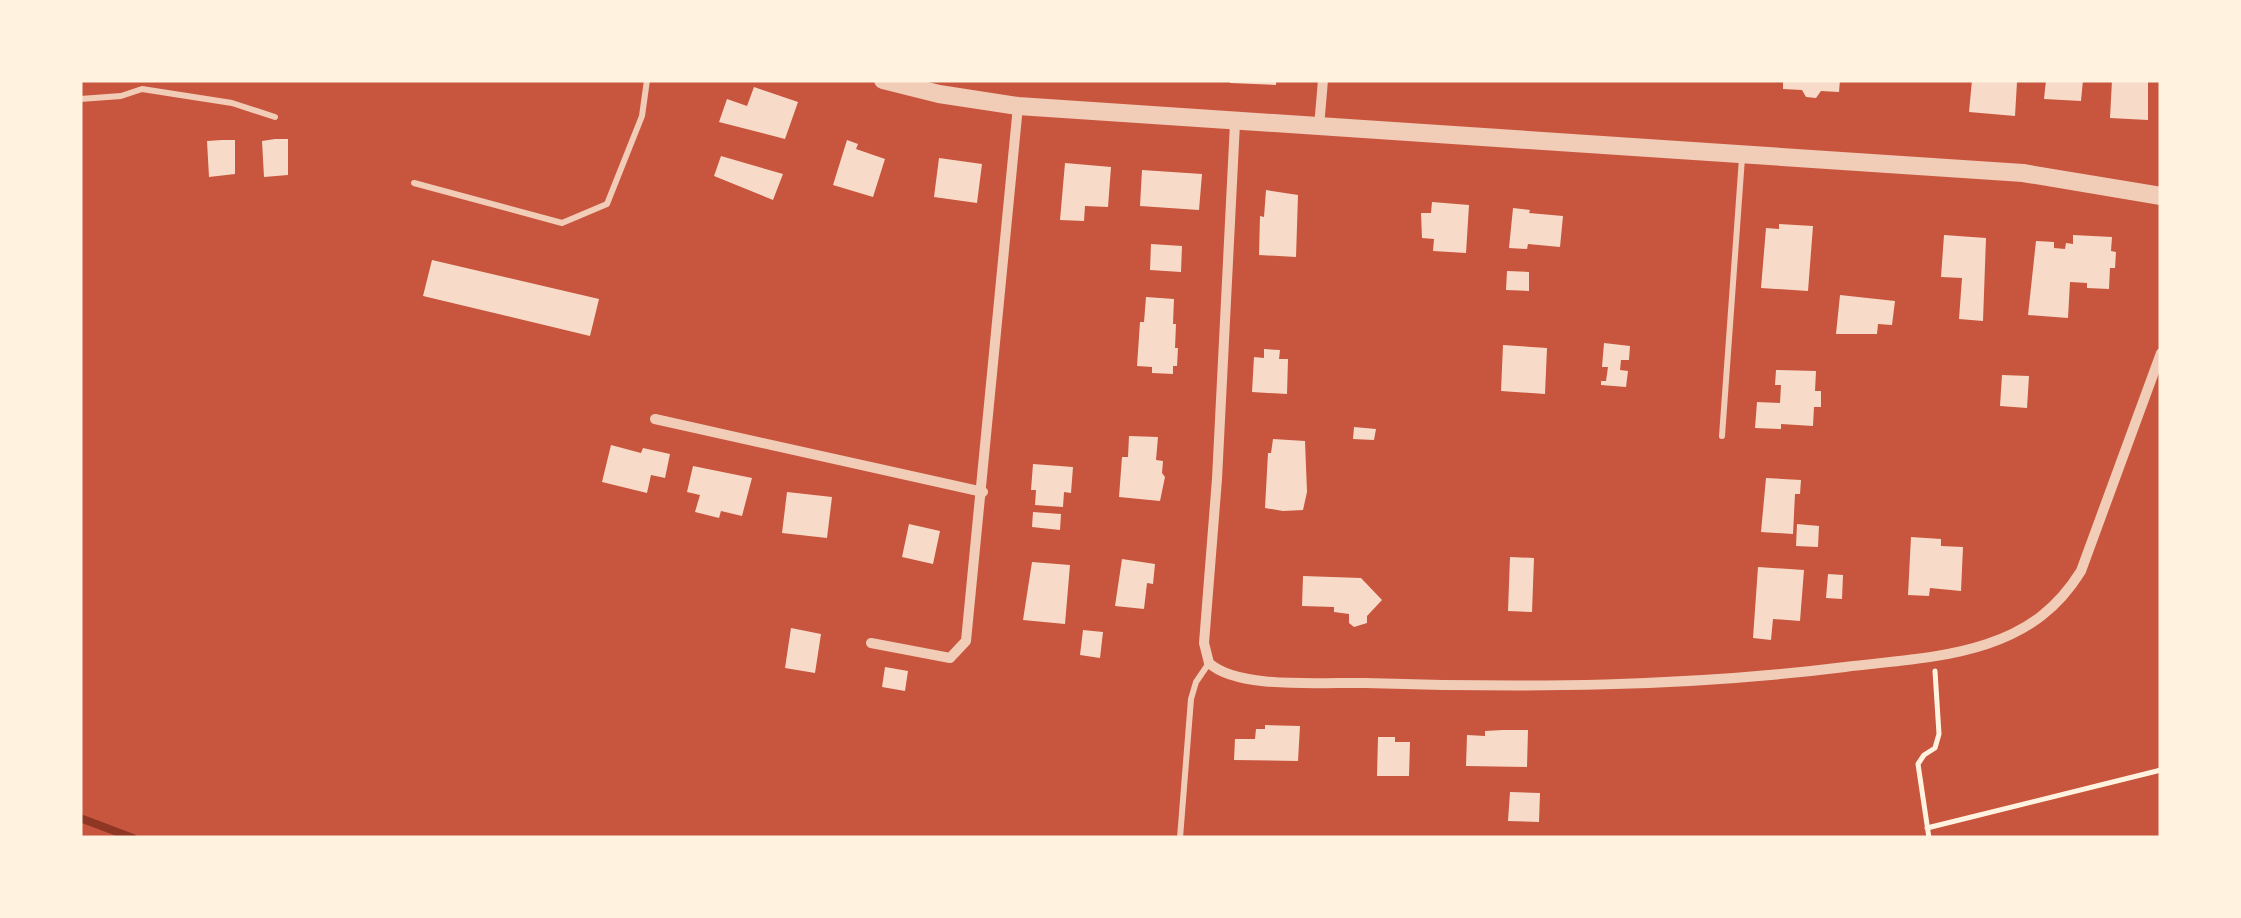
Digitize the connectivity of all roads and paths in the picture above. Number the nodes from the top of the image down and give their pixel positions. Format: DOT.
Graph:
graph roads {
  1 [pos="144,80"];
  2 [pos="647,80"];
  3 [pos="883,80"];
  4 [pos="1322,80"];
  5 [pos="142,89"];
  6 [pos="80,100"];
  7 [pos="1018,106"];
  8 [pos="274,116"];
  9 [pos="1235,122"];
  10 [pos="1319,127"];
  11 [pos="1742,152"];
  12 [pos="414,184"];
  13 [pos="2161,196"];
  14 [pos="2161,353"];
  15 [pos="655,419"];
  16 [pos="1722,436"];
  17 [pos="983,492"];
  18 [pos="871,643"];
  19 [pos="1934,656"];
  20 [pos="1210,664"];
  21 [pos="2161,770"];
  22 [pos="1927,828"];
  23 [pos="1180,838"];
  24 [pos="1928,838"];
  1 -- 5 [label="lane"];
  2 -- 12 [label="lane"];
  3 -- 7 [label="street"];
  4 -- 10 [label="street"];
  5 -- 6 [label="lane"];
  5 -- 8 [label="lane"];
  7 -- 9 [label="street"];
  7 -- 17 [label="street"];
  9 -- 10 [label="street"];
  9 -- 20 [label="street"];
  10 -- 11 [label="street"];
  11 -- 13 [label="street"];
  11 -- 16 [label="lane"];
  14 -- 19 [label="street"];
  15 -- 17 [label="street"];
  17 -- 18 [label="street"];
  19 -- 20 [label="street"];
  19 -- 22 [label="path"];
  20 -- 23 [label="lane"];
  21 -- 22 [label="path"];
  22 -- 24 [label="path"];
}
